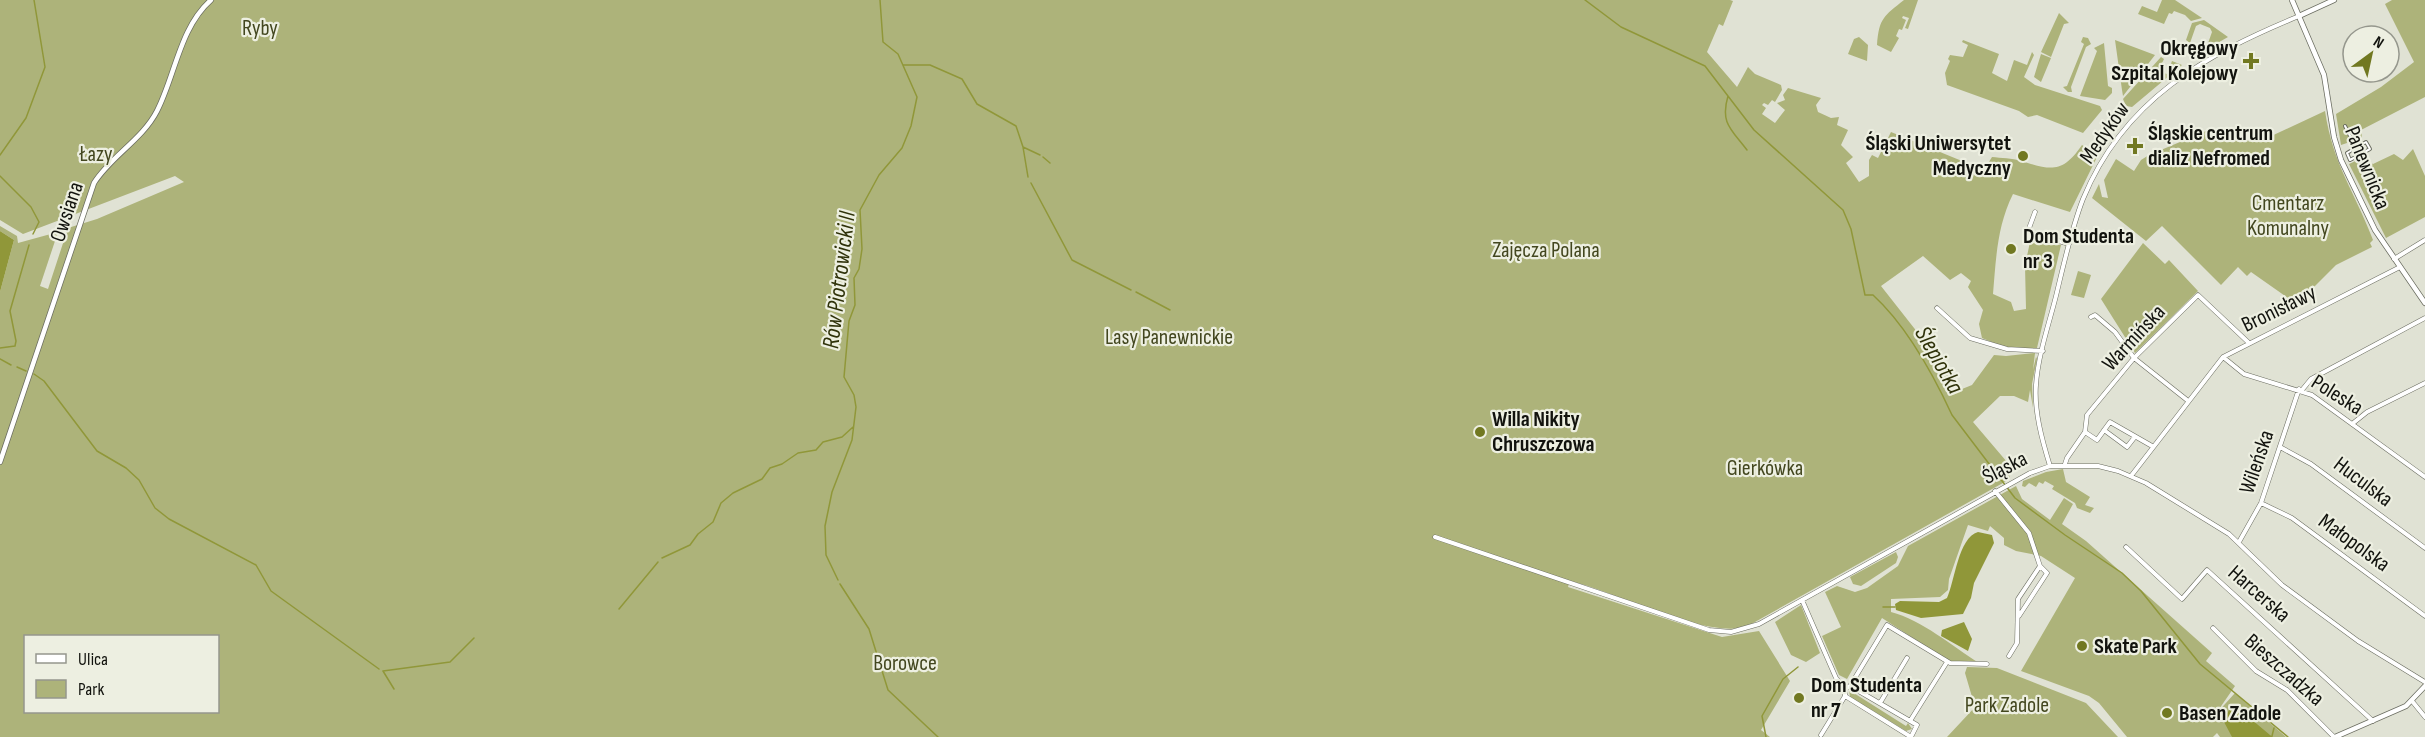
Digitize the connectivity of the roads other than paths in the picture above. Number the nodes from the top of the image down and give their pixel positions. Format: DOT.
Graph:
graph roads {
  1 [pos="211,0"];
  2 [pos="2292,0"];
  3 [pos="2334,0"];
  4 [pos="2299,16"];
  5 [pos="2345,126"];
  6 [pos="2356,147"];
  7 [pos="2347,153"];
  8 [pos="2360,155"];
  9 [pos="2340,156"];
  10 [pos="2368,171"];
  11 [pos="2035,212"];
  12 [pos="2425,240"];
  13 [pos="2069,244"];
  14 [pos="2394,259"];
  15 [pos="2400,267"];
  16 [pos="2425,303"];
  17 [pos="1937,308"];
  18 [pos="2091,317"];
  19 [pos="2425,318"];
  20 [pos="2248,342"];
  21 [pos="2043,351"];
  22 [pos="2223,357"];
  23 [pos="2134,358"];
  24 [pos="2425,382"];
  25 [pos="2300,390"];
  26 [pos="2187,400"];
  27 [pos="2352,424"];
  28 [pos="2104,430"];
  29 [pos="2085,432"];
  30 [pos="2134,438"];
  31 [pos="2152,446"];
  32 [pos="2280,447"];
  33 [pos="0,462"];
  34 [pos="2065,464"];
  35 [pos="2050,466"];
  36 [pos="2131,476"];
  37 [pos="2425,477"];
  38 [pos="1995,492"];
  39 [pos="2260,503"];
  40 [pos="1435,537"];
  41 [pos="2239,542"];
  42 [pos="2126,547"];
  43 [pos="2425,548"];
  44 [pos="2040,566"];
  45 [pos="1802,600"];
  46 [pos="2425,616"];
  47 [pos="2018,618"];
  48 [pos="2213,628"];
  49 [pos="2009,656"];
  50 [pos="1906,658"];
  51 [pos="1948,662"];
  52 [pos="1987,664"];
  53 [pos="2425,684"];
  54 [pos="1850,686"];
  55 [pos="1845,689"];
  56 [pos="1845,696"];
  57 [pos="2412,701"];
  58 [pos="1880,703"];
  59 [pos="2425,717"];
  60 [pos="1910,721"];
  61 [pos="2373,721"];
  62 [pos="1821,735"];
  63 [pos="1911,737"];
  64 [pos="2335,737"];
  1 -- 33 [label="street, Owsiana"];
  2 -- 4 [label="street, Panewnicka"];
  3 -- 4 [label="street"];
  4 -- 9 [label="street, Panewnicka"];
  4 -- 13 [label="street, Medyków"];
  5 -- 6 [label="street"];
  6 -- 7 [label="street"];
  6 -- 8 [label="street"];
  6 -- 8 [label="street"];
  7 -- 8 [label="street"];
  7 -- 9 [label="street"];
  8 -- 10 [label="street"];
  9 -- 14 [label="street, Panewnicka"];
  11 -- 13 [label="street"];
  12 -- 14 [label="street"];
  13 -- 21 [label="street, Medyków"];
  14 -- 15 [label="street, Panewnicka"];
  15 -- 16 [label="street, Panewnicka"];
  15 -- 20 [label="street, Bronisławy"];
  17 -- 21 [label="street"];
  18 -- 23 [label="street"];
  19 -- 25 [label="street"];
  20 -- 22 [label="street, Bronisławy"];
  20 -- 23 [label="street, Warmińska"];
  21 -- 35 [label="street, Medyków"];
  22 -- 25 [label="street, Poleska"];
  22 -- 26 [label="street, Bronisławy"];
  23 -- 26 [label="street"];
  23 -- 29 [label="street, Warmińska"];
  24 -- 27 [label="street"];
  25 -- 27 [label="street, Poleska"];
  25 -- 32 [label="street, Wileńska"];
  26 -- 31 [label="street, Bronisławy"];
  27 -- 37 [label="street, Poleska"];
  28 -- 29 [label="street"];
  28 -- 30 [label="street"];
  28 -- 30 [label="street"];
  29 -- 34 [label="street, Warmińska"];
  30 -- 31 [label="street"];
  31 -- 36 [label="street, Bronisławy"];
  32 -- 39 [label="street, Wileńska"];
  32 -- 43 [label="street, Huculska"];
  34 -- 35 [label="street, Śląska"];
  34 -- 36 [label="street, Śląska"];
  35 -- 38 [label="street, Śląska"];
  36 -- 41 [label="street, Śląska"];
  38 -- 44 [label="street"];
  38 -- 45 [label="street, Śląska"];
  39 -- 41 [label="street, Wileńska"];
  39 -- 46 [label="street, Małopolska"];
  40 -- 45 [label="street, Śląska"];
  41 -- 53 [label="street, Śląska"];
  42 -- 61 [label="street, Harcerska"];
  44 -- 47 [label="street"];
  44 -- 47 [label="street"];
  45 -- 55 [label="street"];
  47 -- 49 [label="street"];
  48 -- 64 [label="street, Bieszczadzka"];
  50 -- 58 [label="street"];
  51 -- 52 [label="street"];
  51 -- 54 [label="street"];
  51 -- 60 [label="street"];
  53 -- 57 [label="street"];
  54 -- 55 [label="street"];
  54 -- 58 [label="street"];
  55 -- 56 [label="street"];
  56 -- 62 [label="street"];
  56 -- 63 [label="street"];
  57 -- 59 [label="street"];
  57 -- 61 [label="street"];
  58 -- 60 [label="street"];
  60 -- 63 [label="street"];
  61 -- 64 [label="street"];
}
